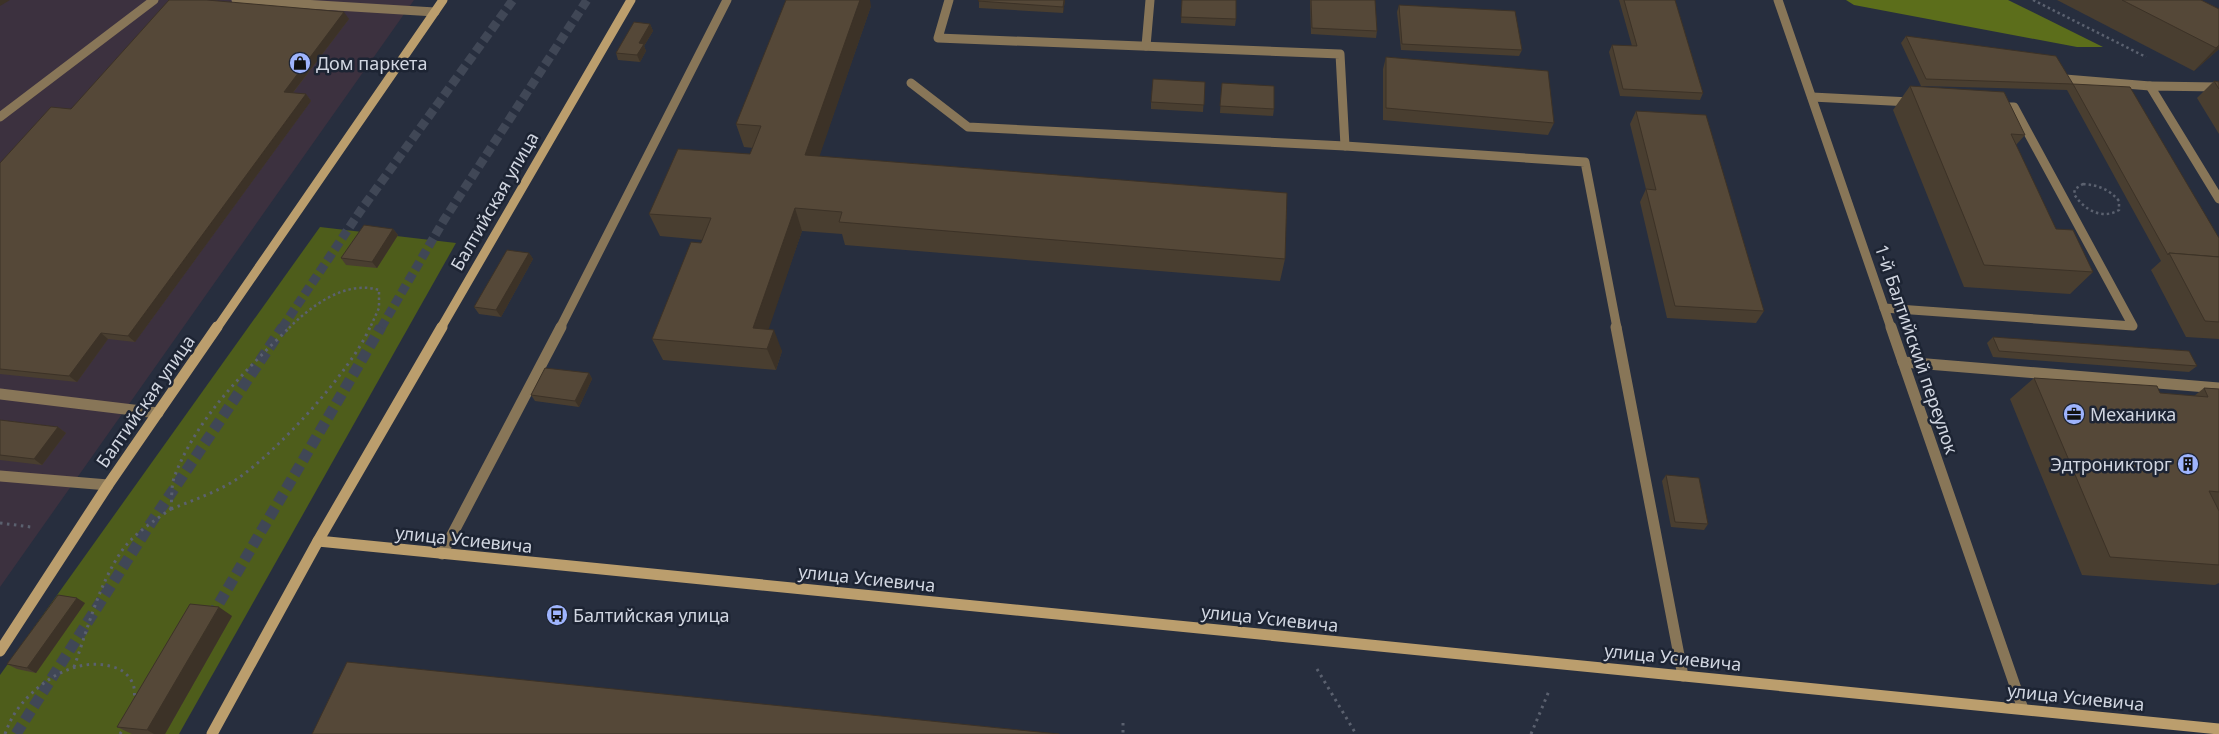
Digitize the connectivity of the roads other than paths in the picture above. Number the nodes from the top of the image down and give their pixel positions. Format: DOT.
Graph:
graph roads {
  1 [pos="154,0"];
  2 [pos="236,0"];
  3 [pos="443,0"];
  4 [pos="631,0"];
  5 [pos="727,0"];
  6 [pos="949,0"];
  7 [pos="1150,0"];
  8 [pos="1778,0"];
  9 [pos="435,12"];
  10 [pos="1146,46"];
  11 [pos="2065,79"];
  12 [pos="911,83"];
  13 [pos="2150,86"];
  14 [pos="2219,87"];
  15 [pos="1812,98"];
  16 [pos="1918,102"];
  17 [pos="1995,106"];
  18 [pos="0,117"];
  19 [pos="1345,146"];
  20 [pos="2219,199"];
  21 [pos="1884,308"];
  22 [pos="1903,362"];
  23 [pos="2219,388"];
  24 [pos="0,394"];
  25 [pos="158,413"];
  26 [pos="0,476"];
  27 [pos="108,485"];
  28 [pos="318,541"];
  29 [pos="442,554"];
  30 [pos="0,651"];
  31 [pos="1683,676"];
  32 [pos="2023,710"];
  33 [pos="2219,729"];
  34 [pos="212,734"];
  1 -- 18 [label="street"];
  2 -- 9 [label="street"];
  3 -- 9 [label="street, Балтийская улица"];
  4 -- 28 [label="street, Балтийская улица"];
  5 -- 29 [label="street"];
  6 -- 10 [label="street"];
  7 -- 10 [label="street"];
  8 -- 15 [label="street, 1-й Балтийский переулок"];
  9 -- 25 [label="street, Балтийская улица"];
  10 -- 19 [label="street"];
  11 -- 13 [label="street"];
  12 -- 19 [label="street"];
  13 -- 14 [label="street"];
  13 -- 20 [label="street"];
  15 -- 16 [label="street"];
  15 -- 21 [label="street, 1-й Балтийский переулок"];
  17 -- 21 [label="street"];
  19 -- 31 [label="street"];
  21 -- 22 [label="street, 1-й Балтийский переулок"];
  22 -- 23 [label="street"];
  22 -- 32 [label="street, 1-й Балтийский переулок"];
  24 -- 25 [label="street"];
  25 -- 27 [label="street, Балтийская улица"];
  26 -- 27 [label="street"];
  27 -- 30 [label="street, Балтийская улица"];
  28 -- 29 [label="street, улица Усиевича"];
  28 -- 34 [label="street, Балтийская улица"];
  29 -- 31 [label="street, улица Усиевича"];
  31 -- 32 [label="street, улица Усиевича"];
  32 -- 33 [label="street, улица Усиевича"];
}
